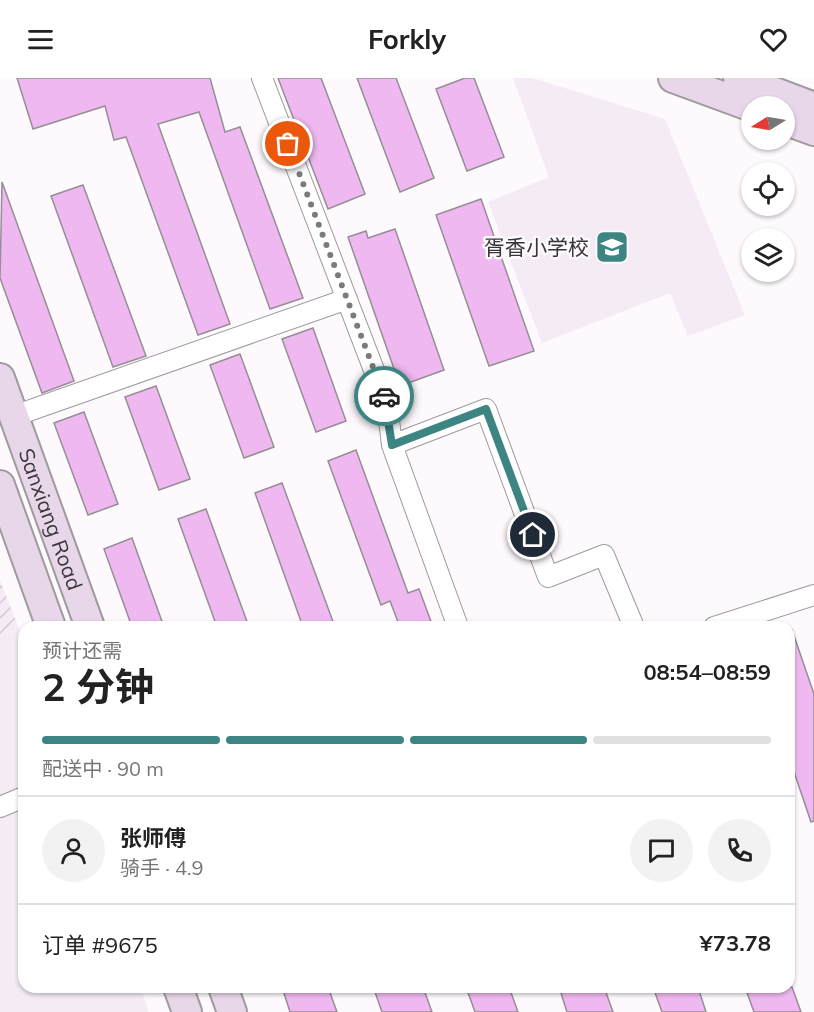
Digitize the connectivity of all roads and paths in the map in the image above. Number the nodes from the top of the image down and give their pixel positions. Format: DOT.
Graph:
graph roads {
  1 [pos="262,78"];
  2 [pos="673,78"];
  3 [pos="738,78"];
  4 [pos="741,103"];
  5 [pos="814,107"];
  6 [pos="795,124"];
  7 [pos="814,131"];
  8 [pos="346,299"];
  9 [pos="0,378"];
  10 [pos="7,418"];
  11 [pos="392,445"];
  12 [pos="0,485"];
  13 [pos="814,595"];
  14 [pos="49,621"];
  15 [pos="88,621"];
  16 [pos="456,621"];
  17 [pos="632,621"];
  18 [pos="733,621"];
  19 [pos="18,800"];
  20 [pos="0,807"];
  21 [pos="180,993"];
  22 [pos="225,993"];
  23 [pos="187,1012"];
  24 [pos="232,1012"];
  1 -- 8 [label="street"];
  2 -- 4 [label="main road"];
  3 -- 5 [label="main road"];
  6 -- 7 [label="main road"];
  8 -- 10 [label="street"];
  8 -- 11 [label="street"];
  9 -- 10 [label="main road, Sanxiang Road"];
  10 -- 15 [label="main road, Sanxiang Road"];
  11 -- 16 [label="street"];
  11 -- 17 [label="street"];
  12 -- 14 [label="main road, Sanxiang Road"];
  13 -- 18 [label="street"];
  19 -- 20 [label="street"];
  21 -- 23 [label="main road"];
  22 -- 24 [label="main road"];
}
